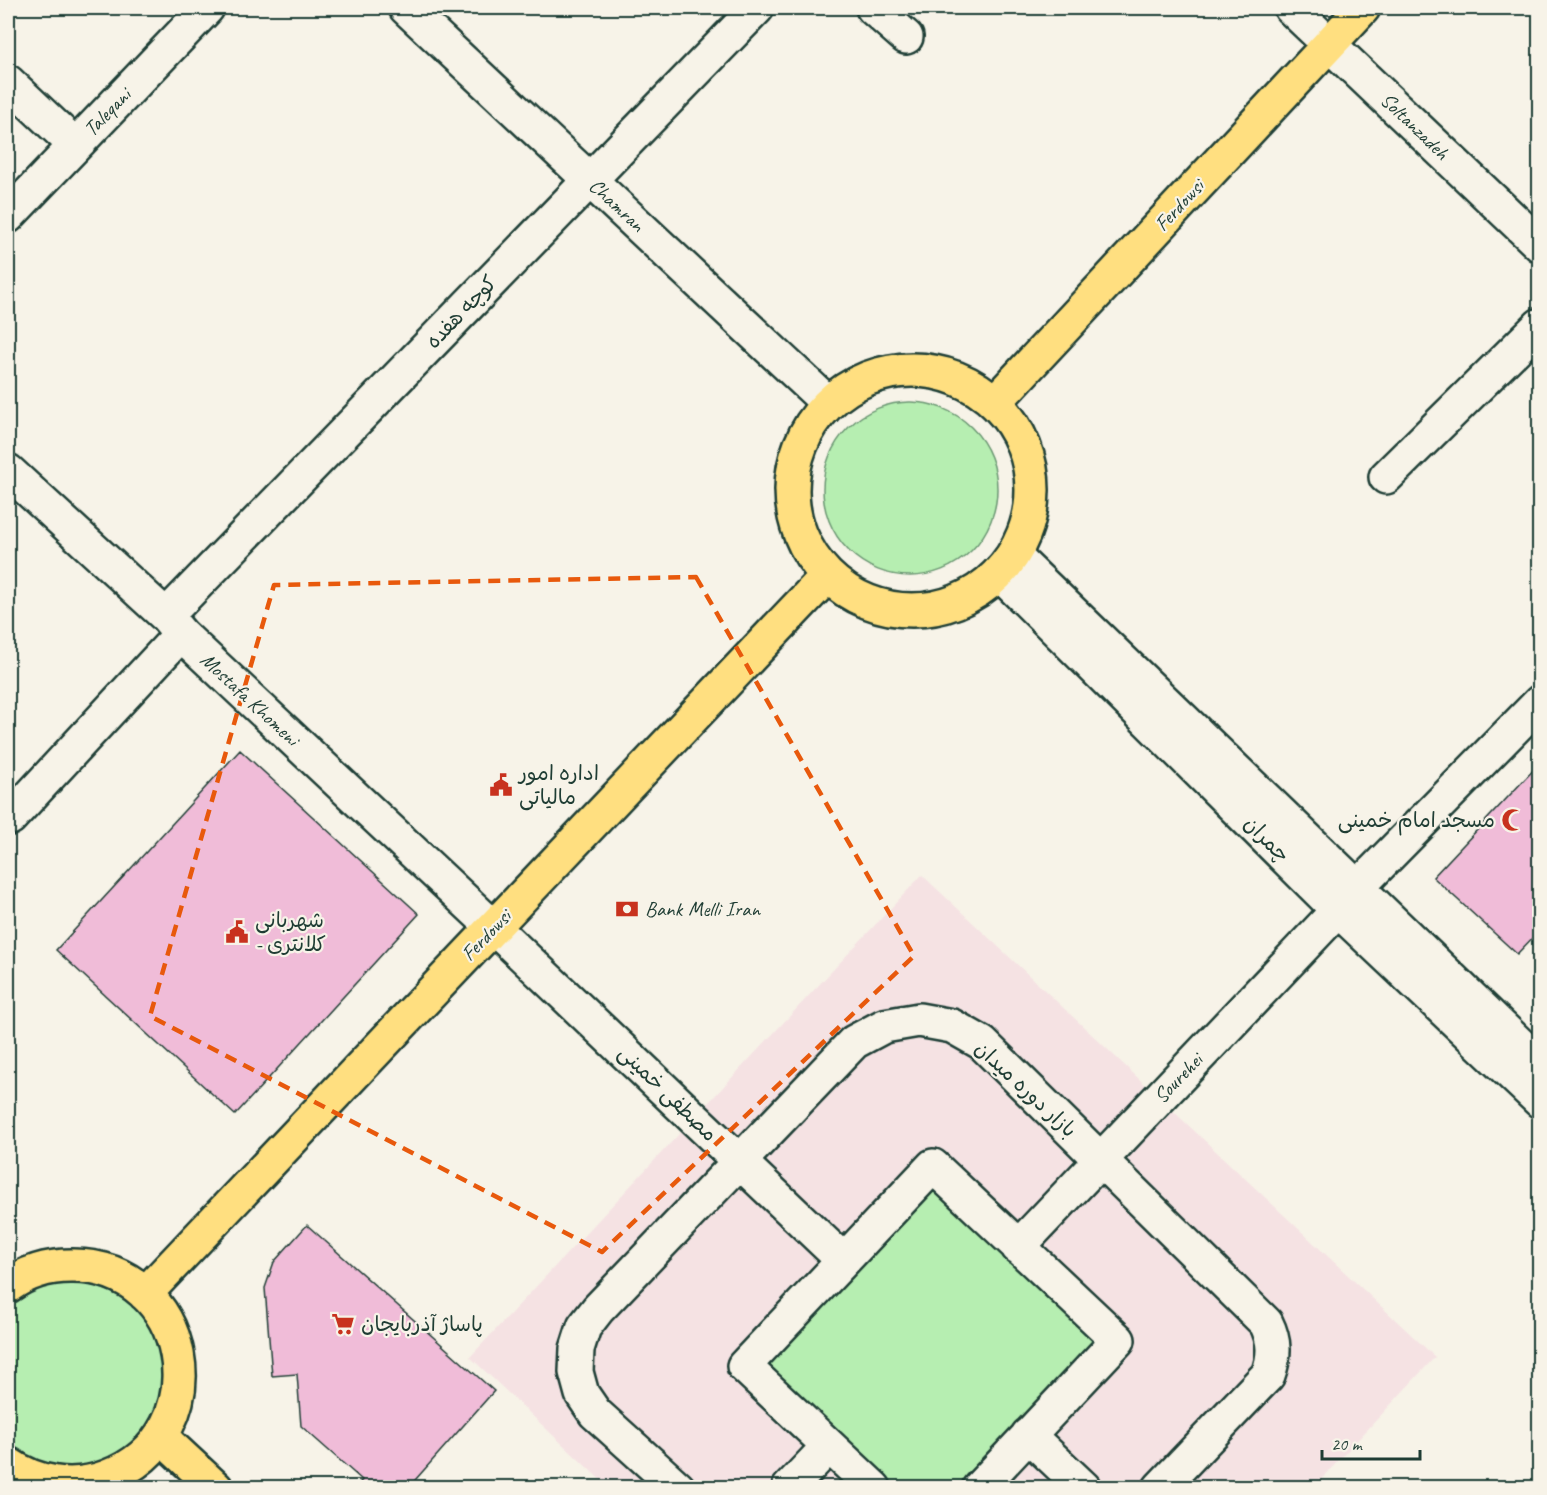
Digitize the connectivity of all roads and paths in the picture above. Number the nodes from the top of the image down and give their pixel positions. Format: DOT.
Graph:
graph roads {
  1 [pos="207,8"];
  2 [pos="406,8"];
  3 [pos="757,8"];
  4 [pos="873,8"];
  5 [pos="1291,8"];
  6 [pos="1364,8"];
  7 [pos="906,37"];
  8 [pos="1329,44"];
  9 [pos="8,82"];
  10 [pos="75,145"];
  11 [pos="590,180"];
  12 [pos="8,216"];
  13 [pos="1539,244"];
  14 [pos="1539,325"];
  15 [pos="995,402"];
  16 [pos="828,403"];
  17 [pos="8,471"];
  18 [pos="1386,477"];
  19 [pos="1006,564"];
  20 [pos="827,576"];
  21 [pos="173,625"];
  22 [pos="1539,702"];
  23 [pos="10,818"];
  24 [pos="1348,899"];
  25 [pos="493,927"];
  26 [pos="1539,1064"];
  27 [pos="1539,1101"];
  28 [pos="1101,1160"];
  29 [pos="740,1161"];
  30 [pos="1018,1246"];
  31 [pos="843,1260"];
  32 [pos="11,1278"];
  33 [pos="145,1294"];
  34 [pos="1028,1435"];
  35 [pos="161,1437"];
  36 [pos="829,1446"];
  37 [pos="8,1464"];
  38 [pos="132,1479"];
  39 [pos="216,1488"];
  40 [pos="678,1488"];
  41 [pos="789,1488"];
  42 [pos="874,1488"];
  43 [pos="979,1488"];
  44 [pos="1084,1488"];
  45 [pos="1160,1488"];
  1 -- 10 [label="street, Taleqani"];
  2 -- 11 [label="street, Chamran"];
  3 -- 11 [label="street, کوچه هفده"];
  4 -- 7 [label="street"];
  5 -- 8 [label="street, Soltanzadeh"];
  6 -- 8 [label="main road, Ferdowsi"];
  8 -- 13 [label="street, Soltanzadeh"];
  8 -- 15 [label="main road, Ferdowsi"];
  9 -- 10 [label="street"];
  10 -- 12 [label="street, Taleqani"];
  11 -- 16 [label="street, Chamran"];
  11 -- 21 [label="street, کوچه هفده"];
  14 -- 18 [label="street"];
  15 -- 16 [label="main road"];
  15 -- 19 [label="main road"];
  16 -- 20 [label="main road"];
  17 -- 21 [label="street, Mostafa Khomeni"];
  19 -- 20 [label="main road"];
  19 -- 24 [label="street, چمران"];
  20 -- 25 [label="main road, Ferdowsi"];
  21 -- 23 [label="street, کوچه هفده"];
  21 -- 25 [label="street, Mostafa Khomeni"];
  22 -- 24 [label="street, Sourehei"];
  24 -- 26 [label="street, چمران"];
  24 -- 27 [label="street, چمران"];
  24 -- 28 [label="street, Sourehei"];
  25 -- 29 [label="street, مصطفی خمینی"];
  25 -- 33 [label="main road, Ferdowsi"];
  28 -- 29 [label="street, بازار دوره میدان"];
  28 -- 30 [label="street, Sourehei"];
  28 -- 45 [label="street, بازار دوره میدان"];
  29 -- 31 [label="street, مصطفی خمینی"];
  29 -- 40 [label="street, بازار دوره میدان"];
  30 -- 31 [label="street"];
  30 -- 34 [label="street"];
  31 -- 36 [label="street"];
  32 -- 33 [label="main road"];
  33 -- 35 [label="main road"];
  34 -- 43 [label="street"];
  34 -- 44 [label="street"];
  35 -- 38 [label="main road"];
  35 -- 39 [label="main road"];
  36 -- 41 [label="street"];
  36 -- 42 [label="street"];
  37 -- 38 [label="main road"];
}
